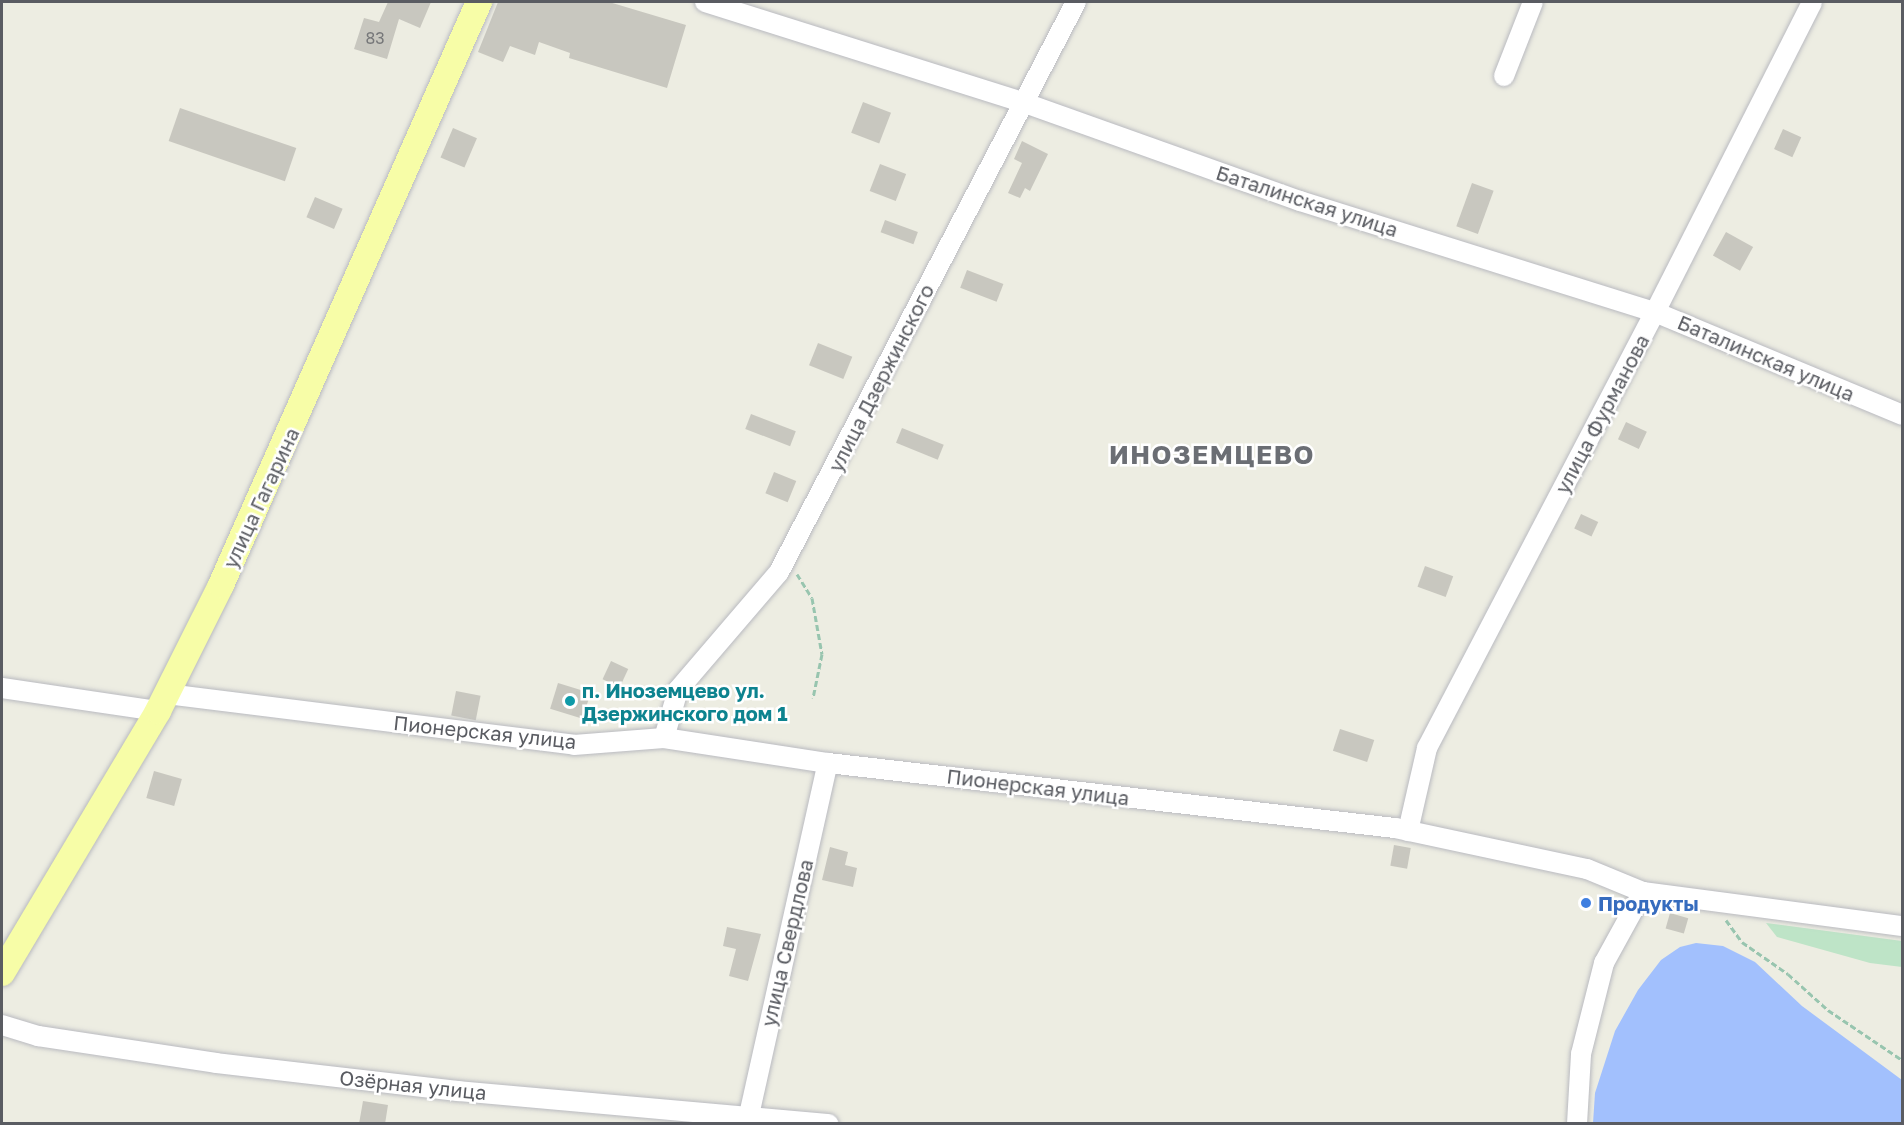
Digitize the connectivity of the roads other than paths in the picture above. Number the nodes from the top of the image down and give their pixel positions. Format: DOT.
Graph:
graph roads {
  1 [pos="479,2"];
  2 [pos="705,2"];
  3 [pos="1076,2"];
  4 [pos="1533,2"];
  5 [pos="1812,2"];
  6 [pos="1504,76"];
  7 [pos="1022,102"];
  8 [pos="1655,312"];
  9 [pos="1902,415"];
  10 [pos="2,688"];
  11 [pos="163,702"];
  12 [pos="664,738"];
  13 [pos="828,763"];
  14 [pos="1408,831"];
  15 [pos="1643,892"];
  16 [pos="1902,926"];
  17 [pos="2,972"];
  18 [pos="2,1025"];
  19 [pos="748,1119"];
  20 [pos="829,1124"];
  21 [pos="1577,1124"];
  1 -- 11 [label="main road, улица Гагарина"];
  2 -- 7 [label="street, Баталинская улица"];
  3 -- 7 [label="street, улица Дзержинского"];
  4 -- 6 [label="street"];
  5 -- 8 [label="street, улица Фурманова"];
  7 -- 8 [label="street, Баталинская улица"];
  7 -- 12 [label="street, улица Дзержинского"];
  8 -- 9 [label="street, Баталинская улица"];
  8 -- 14 [label="street, улица Фурманова"];
  10 -- 11 [label="street, Пионерская улица"];
  11 -- 12 [label="street, Пионерская улица"];
  11 -- 17 [label="main road, улица Гагарина"];
  12 -- 13 [label="street, Пионерская улица"];
  13 -- 14 [label="street, Пионерская улица"];
  13 -- 19 [label="street, улица Свердлова"];
  14 -- 15 [label="street, Пионерская улица"];
  15 -- 16 [label="street, Пионерская улица"];
  15 -- 21 [label="street"];
  18 -- 19 [label="street, Озёрная улица"];
  19 -- 20 [label="street, Озёрная улица"];
}
